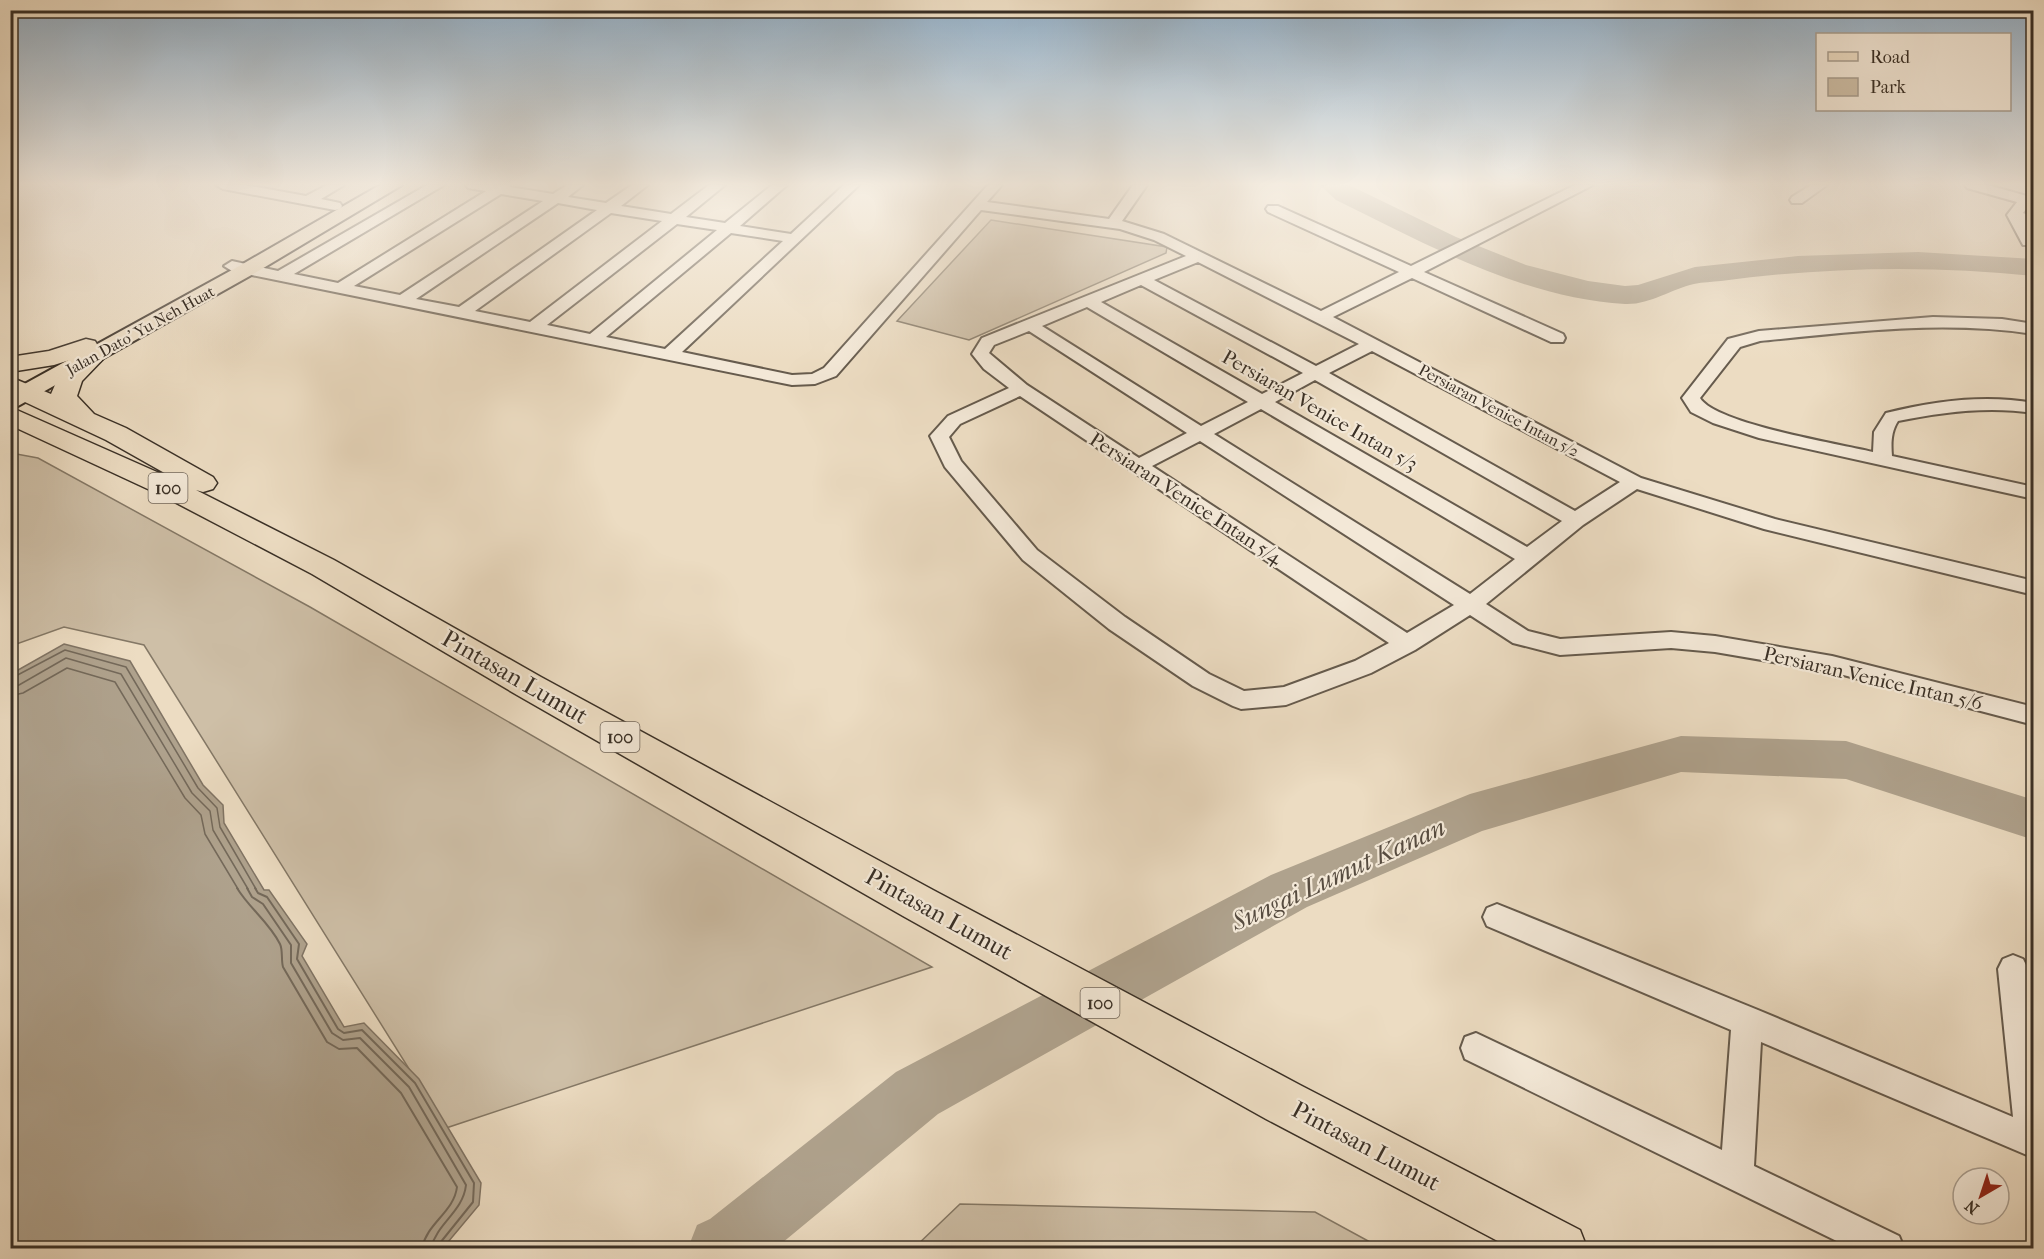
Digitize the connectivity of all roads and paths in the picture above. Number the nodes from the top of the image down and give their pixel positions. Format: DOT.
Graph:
graph roads {
  1 [pos="276,244"];
  2 [pos="283,244"];
  3 [pos="335,244"];
  4 [pos="411,244"];
  5 [pos="488,244"];
  6 [pos="557,244"];
  7 [pos="642,244"];
  8 [pos="710,244"];
  9 [pos="789,244"];
  10 [pos="943,244"];
  11 [pos="1170,244"];
  12 [pos="1352,244"];
  13 [pos="1468,244"];
  14 [pos="1197,257"];
  15 [pos="240,267"];
  16 [pos="1414,271"];
  17 [pos="280,276"];
  18 [pos="1143,280"];
  19 [pos="340,288"];
  20 [pos="402,301"];
  21 [pos="1090,302"];
  22 [pos="461,313"];
  23 [pos="1321,317"];
  24 [pos="1030,326"];
  25 [pos="534,327"];
  26 [pos="2034,329"];
  27 [pos="1557,338"];
  28 [pos="593,340"];
  29 [pos="1372,344"];
  30 [pos="91,350"];
  31 [pos="669,355"];
  32 [pos="1316,373"];
  33 [pos="14,386"];
  34 [pos="1021,389"];
  35 [pos="1261,402"];
  36 [pos="2034,408"];
  37 [pos="10,415"];
  38 [pos="84,419"];
  39 [pos="1202,433"];
  40 [pos="1883,460"];
  41 [pos="1138,466"];
  42 [pos="1635,482"];
  43 [pos="2034,492"];
  44 [pos="1576,520"];
  45 [pos="1528,557"];
  46 [pos="323,567"];
  47 [pos="2034,588"];
  48 [pos="1471,604"];
  49 [pos="1407,644"];
  50 [pos="2034,716"];
  51 [pos="1497,917"];
  52 [pos="2013,969"];
  53 [pos="1747,1020"];
  54 [pos="1476,1048"];
  55 [pos="2033,1141"];
  56 [pos="1737,1175"];
  57 [pos="1562,1248"];
  58 [pos="1887,1248"];
  1 -- 15 [label="main road, Jalan Dato' Yu Neh Huat"];
  2 -- 15 [label="main road, Jalan Dato' Yu Neh Huat"];
  3 -- 17 [label="street"];
  4 -- 19 [label="street"];
  5 -- 20 [label="street"];
  6 -- 22 [label="street"];
  7 -- 25 [label="street"];
  8 -- 28 [label="street"];
  9 -- 31 [label="street"];
  10 -- 31 [label="street"];
  11 -- 14 [label="street, Persiaran Venice Intan 5/2"];
  12 -- 16 [label="street"];
  13 -- 16 [label="street"];
  14 -- 18 [label="street"];
  14 -- 23 [label="street, Persiaran Venice Intan 5/2"];
  15 -- 17 [label="street"];
  15 -- 30 [label="main road, Jalan Dato' Yu Neh Huat"];
  16 -- 23 [label="street"];
  16 -- 27 [label="street"];
  17 -- 19 [label="street"];
  18 -- 21 [label="street"];
  18 -- 32 [label="street"];
  19 -- 20 [label="street"];
  20 -- 22 [label="street"];
  21 -- 24 [label="street"];
  21 -- 35 [label="street, Persiaran Venice Intan 5/3"];
  22 -- 25 [label="street"];
  23 -- 29 [label="street, Persiaran Venice Intan 5/2"];
  24 -- 34 [label="street, Persiaran Venice Intan 5/4"];
  24 -- 39 [label="street, Persiaran Venice Intan 5/6"];
  25 -- 28 [label="street"];
  26 -- 40 [label="street"];
  28 -- 31 [label="street"];
  29 -- 32 [label="street"];
  29 -- 42 [label="street, Persiaran Venice Intan 5/2"];
  30 -- 33 [label="highway"];
  30 -- 38 [label="highway"];
  32 -- 35 [label="street"];
  32 -- 44 [label="street"];
  33 -- 38 [label="highway, Pintasan Lumut / 100"];
  34 -- 41 [label="street, Persiaran Venice Intan 5/4"];
  34 -- 49 [label="street"];
  35 -- 39 [label="street"];
  35 -- 45 [label="street, Persiaran Venice Intan 5/3"];
  36 -- 40 [label="street"];
  37 -- 46 [label="highway, Pintasan Lumut / 100"];
  38 -- 46 [label="highway, Pintasan Lumut / 100"];
  39 -- 41 [label="street"];
  39 -- 48 [label="street, Persiaran Venice Intan 5/6"];
  40 -- 43 [label="street"];
  41 -- 49 [label="street, Persiaran Venice Intan 5/4"];
  42 -- 44 [label="street"];
  42 -- 47 [label="street, Persiaran Venice Intan 5/2"];
  44 -- 45 [label="street"];
  45 -- 48 [label="street"];
  46 -- 57 [label="highway, Pintasan Lumut / 100"];
  48 -- 49 [label="street"];
  48 -- 50 [label="street, Persiaran Venice Intan 5/6"];
  51 -- 53 [label="street"];
  52 -- 55 [label="street"];
  53 -- 55 [label="street"];
  53 -- 56 [label="street"];
  54 -- 56 [label="street"];
  56 -- 58 [label="street"];
}
